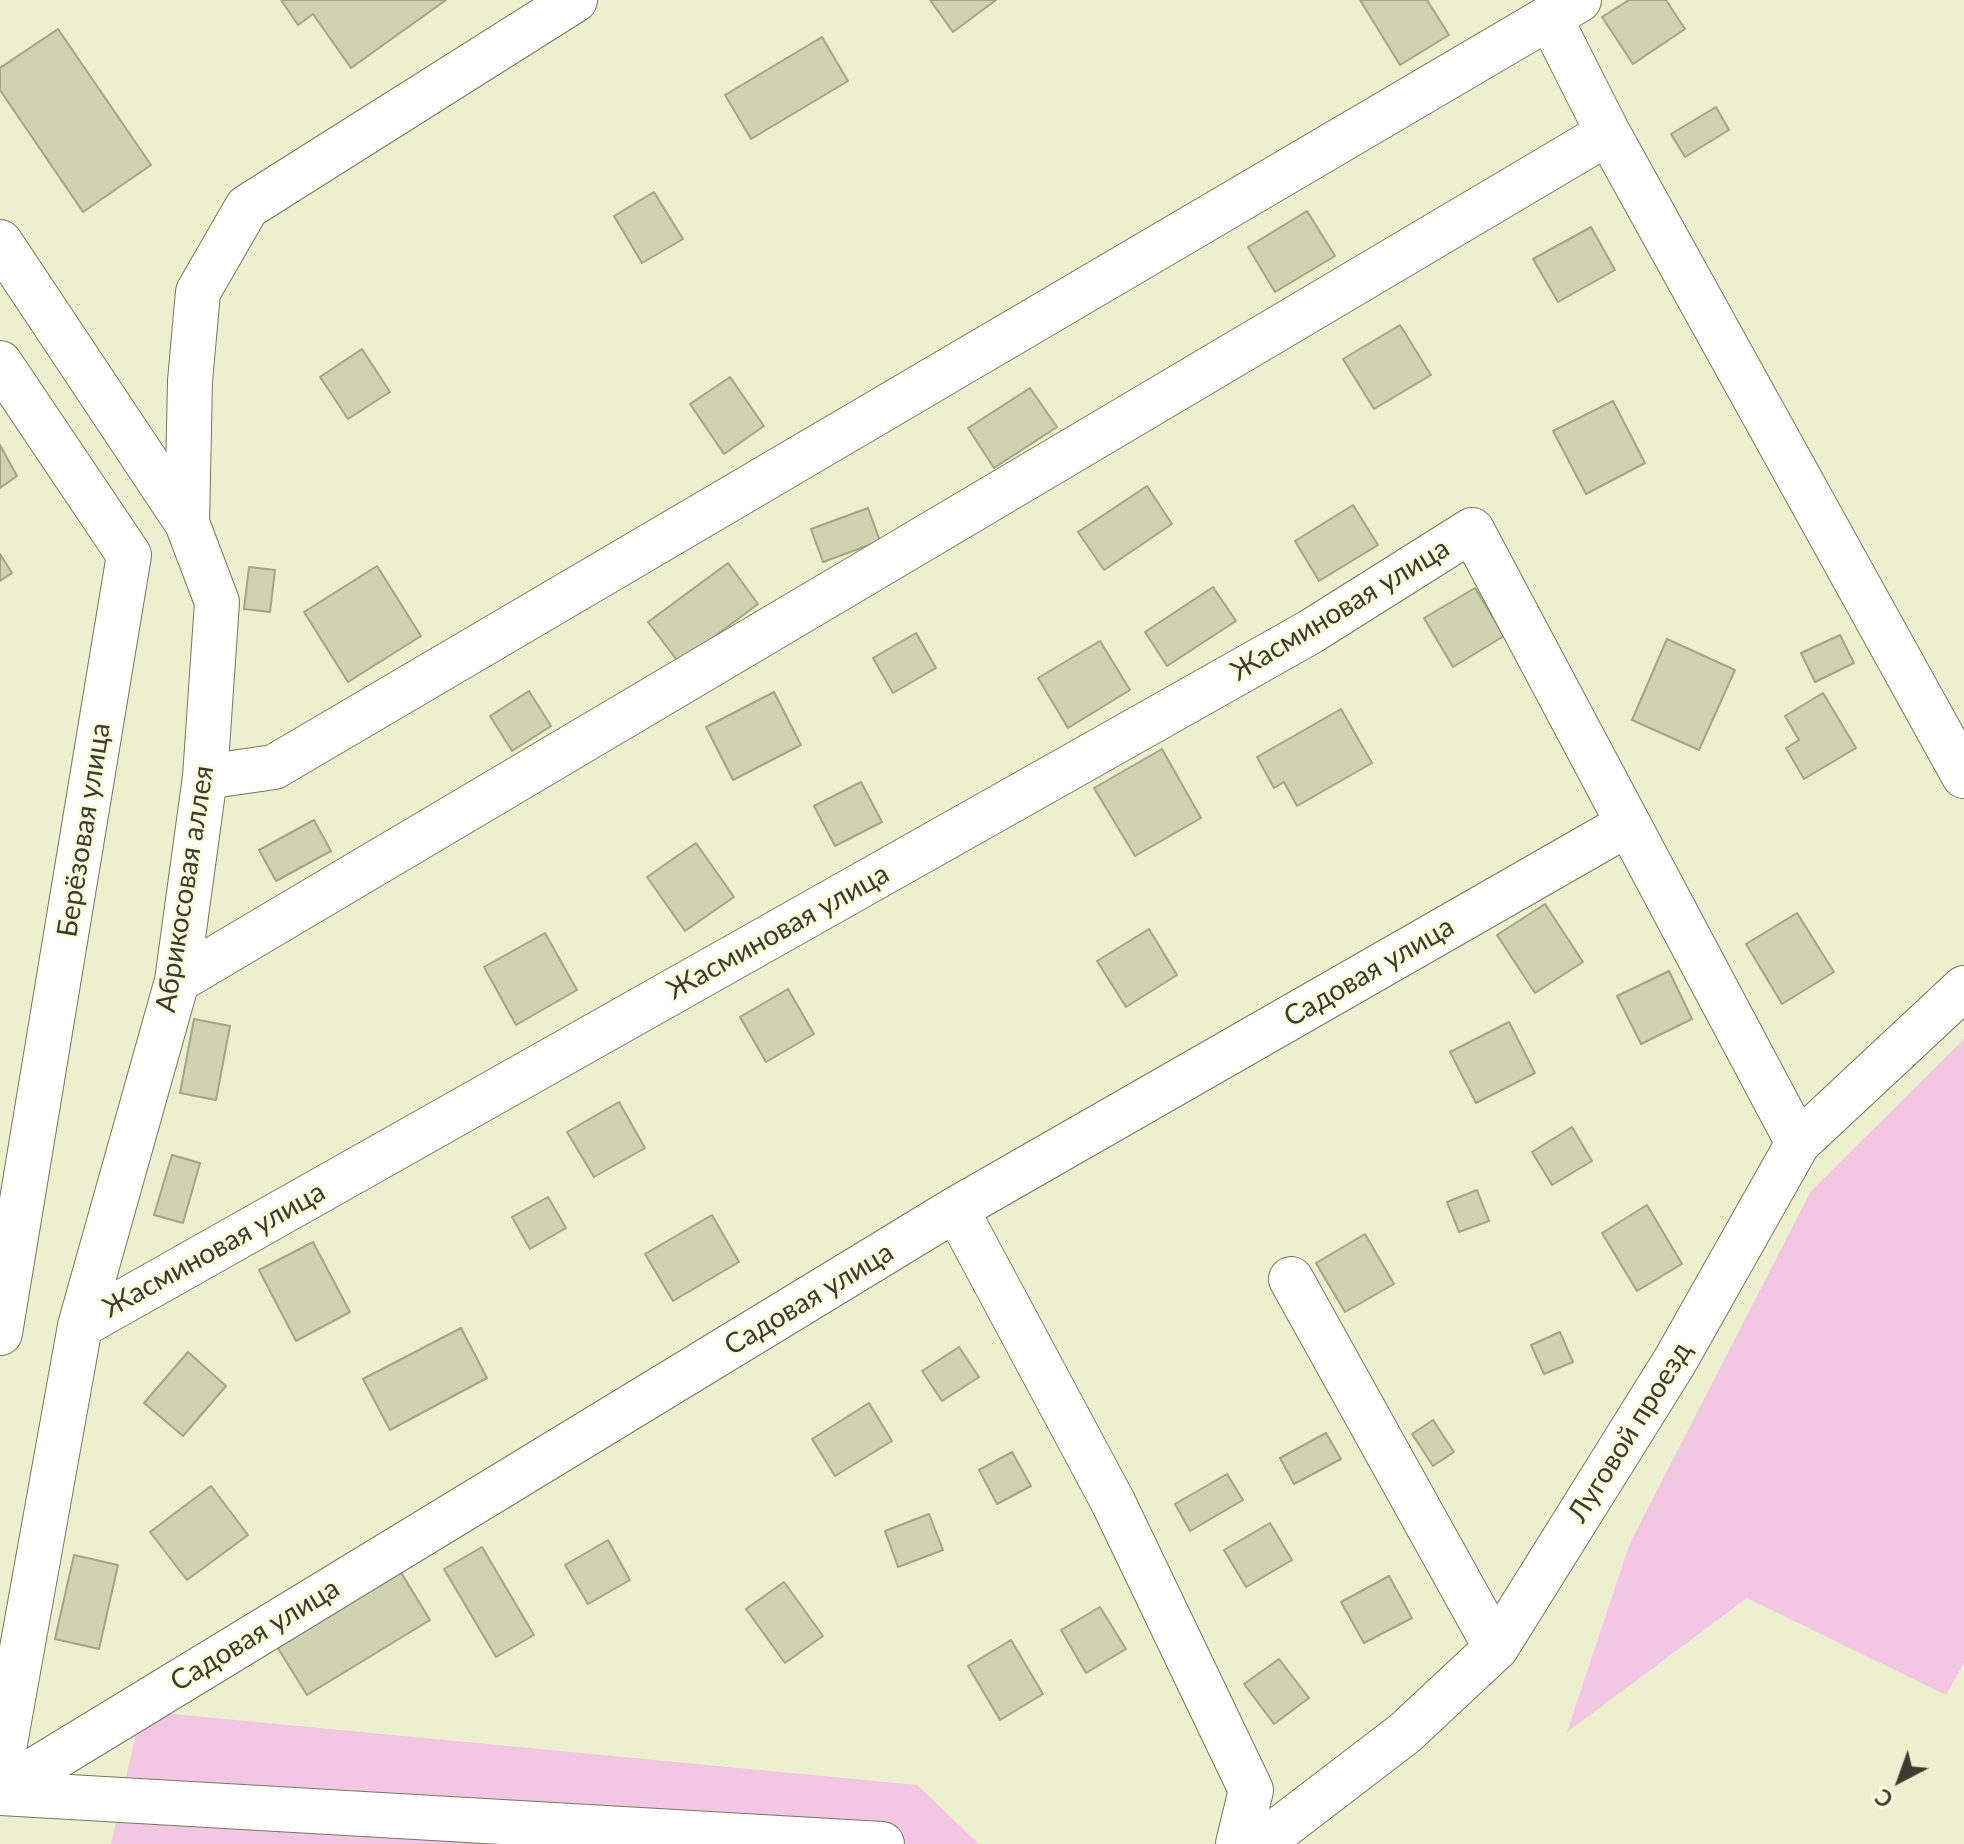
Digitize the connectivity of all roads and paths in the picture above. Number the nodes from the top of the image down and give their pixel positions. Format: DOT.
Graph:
graph roads {
  1 [pos="575,0"];
  2 [pos="1565,9"];
  3 [pos="1608,133"];
  4 [pos="0,242"];
  5 [pos="0,363"];
  6 [pos="187,523"];
  7 [pos="1964,776"];
  8 [pos="205,777"];
  9 [pos="1628,824"];
  10 [pos="177,981"];
  11 [pos="1964,988"];
  12 [pos="1798,1143"];
  13 [pos="956,1209"];
  14 [pos="1291,1279"];
  15 [pos="80,1326"];
  16 [pos="0,1333"];
  17 [pos="1496,1648"];
  18 [pos="0,1771"];
  19 [pos="0,1792"];
  20 [pos="882,1844"];
  21 [pos="1238,1844"];
  22 [pos="1260,1844"];
  1 -- 6 [label="street"];
  2 -- 3 [label="street"];
  2 -- 8 [label="street"];
  3 -- 7 [label="street"];
  3 -- 10 [label="street"];
  4 -- 6 [label="street, Абрикосовая аллея"];
  5 -- 16 [label="street, Берёзовая улица"];
  6 -- 8 [label="street, Абрикосовая аллея"];
  8 -- 10 [label="street, Абрикосовая аллея"];
  9 -- 12 [label="street"];
  9 -- 13 [label="street, Садовая улица"];
  9 -- 15 [label="street, Жасминовая улица"];
  10 -- 15 [label="street, Абрикосовая аллея"];
  11 -- 12 [label="street, Луговой проезд"];
  12 -- 17 [label="street, Луговой проезд"];
  13 -- 19 [label="street, Садовая улица"];
  13 -- 21 [label="street"];
  14 -- 17 [label="street"];
  15 -- 18 [label="street, Абрикосовая аллея"];
  17 -- 22 [label="street, Луговой проезд"];
  19 -- 20 [label="street"];
}
